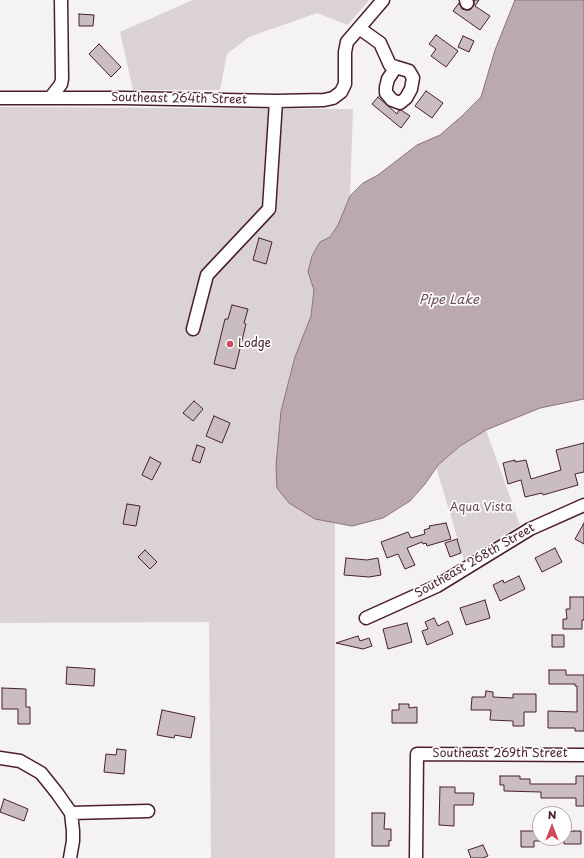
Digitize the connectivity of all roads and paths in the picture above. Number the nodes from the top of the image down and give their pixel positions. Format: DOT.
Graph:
graph roads {
  1 [pos="62,0"];
  2 [pos="383,0"];
  3 [pos="359,28"];
  4 [pos="396,67"];
  5 [pos="51,97"];
  6 [pos="0,98"];
  7 [pos="276,101"];
  8 [pos="193,329"];
  9 [pos="584,505"];
  10 [pos="366,618"];
  11 [pos="584,754"];
  12 [pos="0,758"];
  13 [pos="148,811"];
  14 [pos="71,813"];
  15 [pos="70,858"];
  16 [pos="416,858"];
  1 -- 5 [label="street"];
  2 -- 3 [label="street"];
  3 -- 4 [label="street"];
  3 -- 7 [label="street, Southeast 264th Street"];
  5 -- 6 [label="street, Southeast 264th Street"];
  5 -- 7 [label="street, Southeast 264th Street"];
  7 -- 8 [label="street"];
  9 -- 10 [label="street, Southeast 268th Street"];
  11 -- 16 [label="street, Southeast 269th Street"];
  12 -- 14 [label="street"];
  13 -- 14 [label="street"];
  14 -- 15 [label="street"];
}
